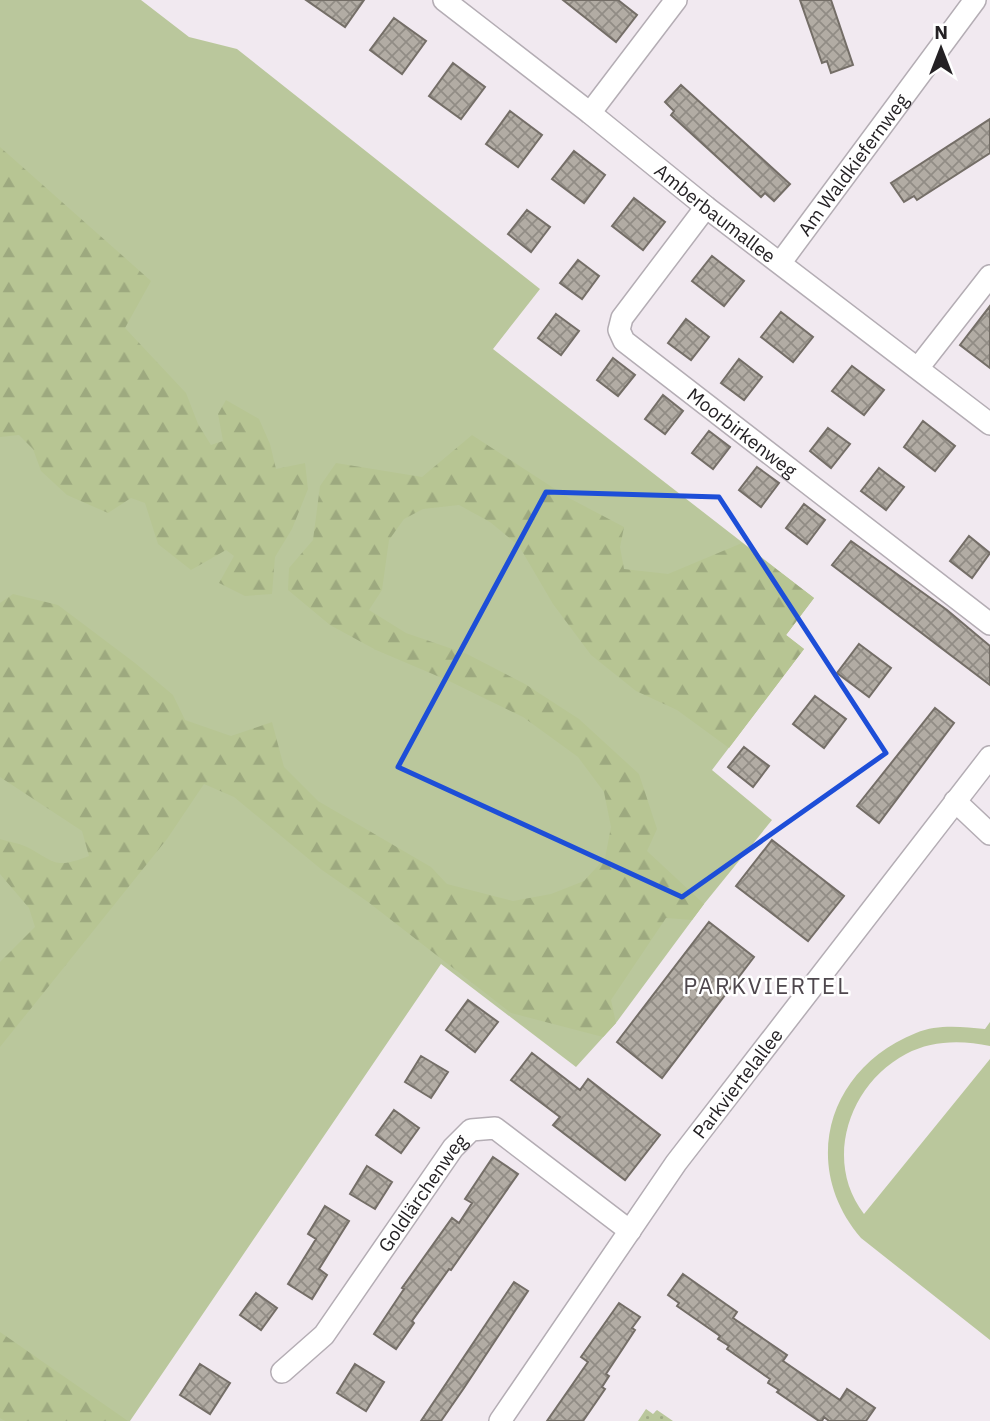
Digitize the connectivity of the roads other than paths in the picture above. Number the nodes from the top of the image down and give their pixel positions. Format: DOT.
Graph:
graph roads {
  1 [pos="444,0"];
  2 [pos="975,0"];
  3 [pos="672,2"];
  4 [pos="590,113"];
  5 [pos="706,207"];
  6 [pos="781,262"];
  7 [pos="990,276"];
  8 [pos="918,368"];
  9 [pos="990,424"];
  10 [pos="990,624"];
  11 [pos="990,757"];
  12 [pos="955,801"];
  13 [pos="990,834"];
  14 [pos="631,1231"];
  15 [pos="282,1372"];
  16 [pos="500,1421"];
  1 -- 4 [label="street, Amberbaumallee"];
  2 -- 6 [label="street, Am Waldkiefernweg"];
  3 -- 4 [label="street"];
  4 -- 5 [label="street, Amberbaumallee"];
  5 -- 6 [label="street, Amberbaumallee"];
  5 -- 10 [label="street, Moorbirkenweg"];
  6 -- 8 [label="street, Amberbaumallee"];
  7 -- 8 [label="street"];
  8 -- 9 [label="street, Amberbaumallee"];
  11 -- 12 [label="street, Parkviertelallee"];
  12 -- 13 [label="street"];
  12 -- 14 [label="street, Parkviertelallee"];
  14 -- 15 [label="street, Goldlärchenweg"];
  14 -- 16 [label="street, Parkviertelallee"];
}
